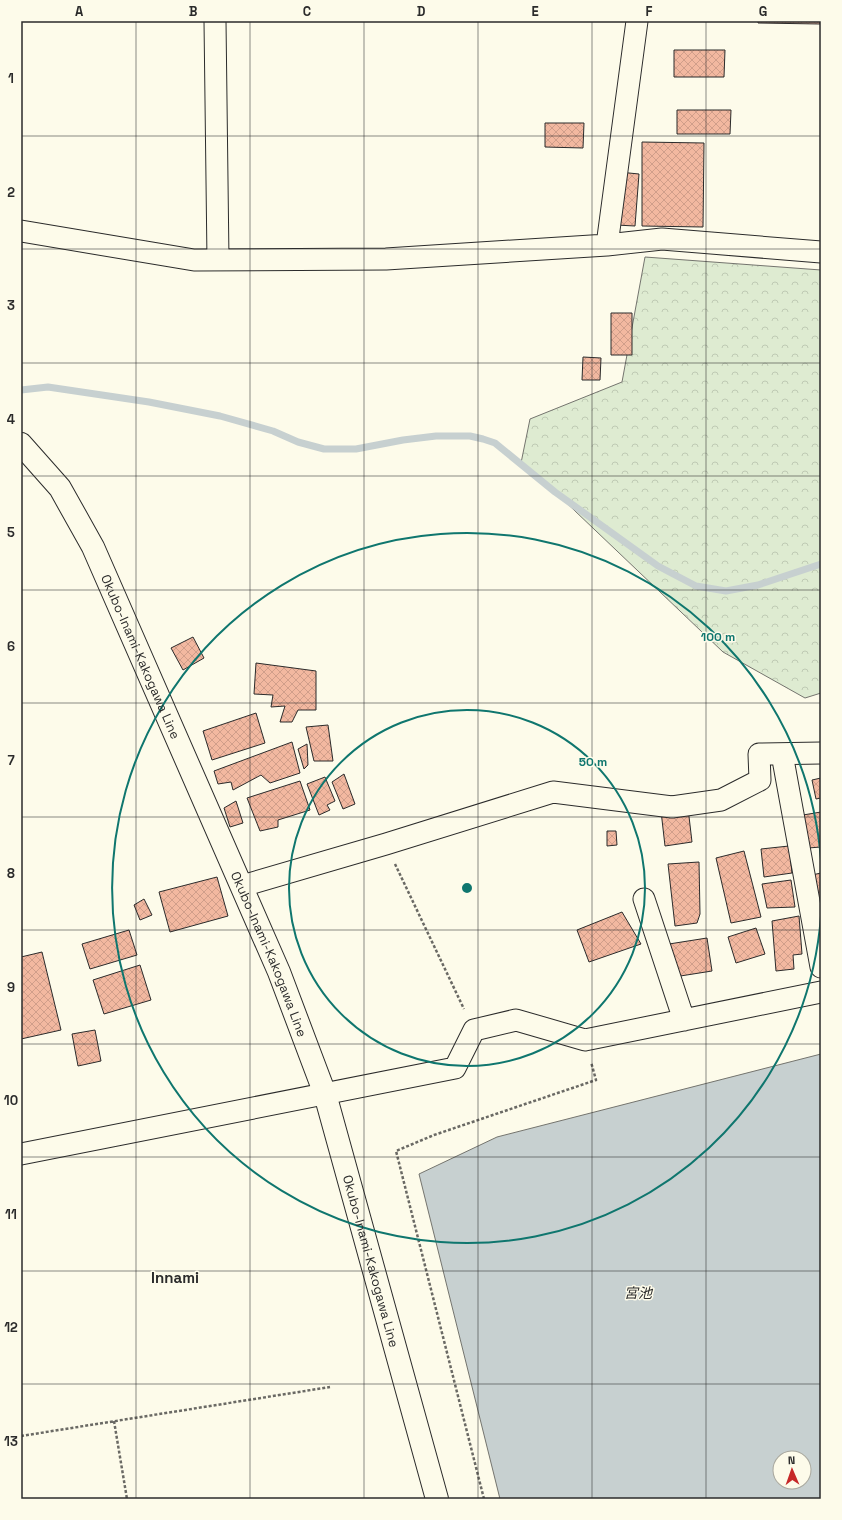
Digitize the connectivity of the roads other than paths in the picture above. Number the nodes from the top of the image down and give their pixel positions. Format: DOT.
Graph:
graph roads {
  1 [pos="215,21"];
  2 [pos="637,21"];
  3 [pos="21,231"];
  4 [pos="607,245"];
  5 [pos="821,252"];
  6 [pos="218,260"];
  7 [pos="21,444"];
  8 [pos="782,754"];
  9 [pos="821,754"];
  10 [pos="242,886"];
  11 [pos="644,899"];
  12 [pos="821,967"];
  13 [pos="821,992"];
  14 [pos="684,1020"];
  15 [pos="325,1094"];
  16 [pos="21,1154"];
  17 [pos="437,1499"];
  1 -- 6 [label="street"];
  2 -- 4 [label="street"];
  3 -- 6 [label="street"];
  4 -- 5 [label="street"];
  4 -- 6 [label="street"];
  7 -- 10 [label="main road, Okubo-Inami-Kakogawa Line"];
  8 -- 9 [label="street"];
  8 -- 10 [label="street"];
  8 -- 12 [label="street"];
  10 -- 15 [label="main road, Okubo-Inami-Kakogawa Line"];
  11 -- 14 [label="street"];
  13 -- 14 [label="street"];
  14 -- 15 [label="street"];
  15 -- 16 [label="street"];
  15 -- 17 [label="main road, Okubo-Inami-Kakogawa Line"];
}
